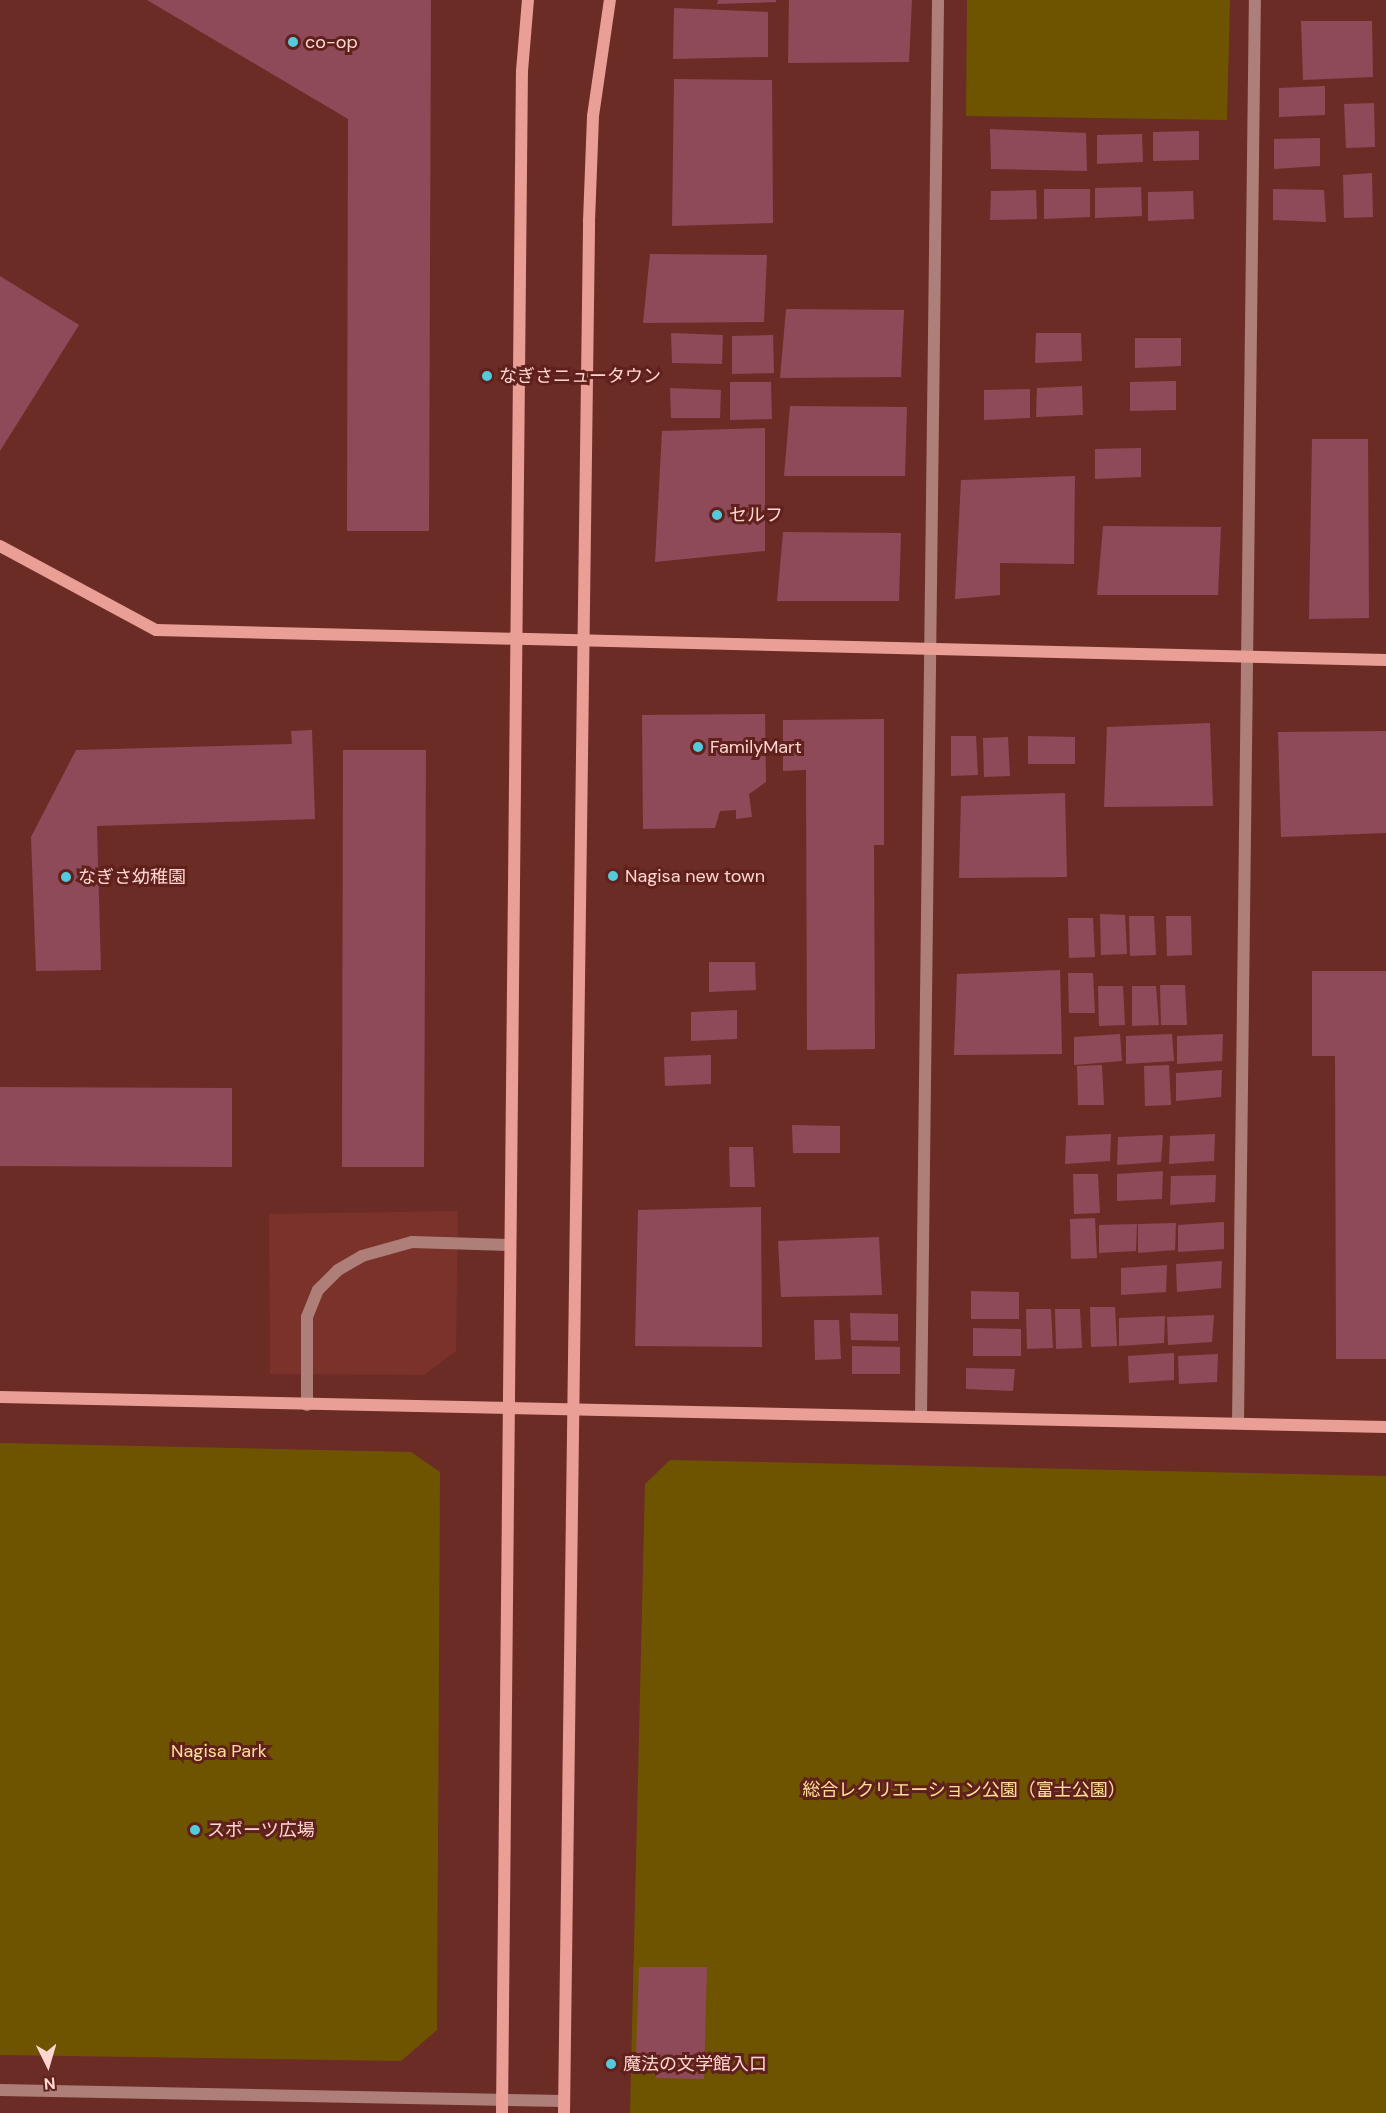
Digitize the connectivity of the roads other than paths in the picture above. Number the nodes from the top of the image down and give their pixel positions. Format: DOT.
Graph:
graph roads {
  1 [pos="528,0"];
  2 [pos="610,0"];
  3 [pos="938,0"];
  4 [pos="1255,0"];
  5 [pos="0,546"];
  6 [pos="519,639"];
  7 [pos="583,641"];
  8 [pos="930,650"];
  9 [pos="1248,657"];
  10 [pos="1386,660"];
  11 [pos="509,1245"];
  12 [pos="0,1397"];
  13 [pos="307,1405"];
  14 [pos="508,1410"];
  15 [pos="572,1411"];
  16 [pos="921,1414"];
  17 [pos="1238,1423"];
  18 [pos="1386,1427"];
  19 [pos="0,2090"];
  20 [pos="502,2107"];
  21 [pos="564,2107"];
  1 -- 6 [label="street"];
  2 -- 7 [label="street"];
  3 -- 8 [label="street"];
  4 -- 9 [label="street"];
  5 -- 6 [label="street"];
  6 -- 7 [label="street"];
  6 -- 11 [label="street"];
  7 -- 8 [label="street"];
  7 -- 15 [label="street"];
  8 -- 9 [label="street"];
  8 -- 16 [label="street"];
  9 -- 10 [label="street"];
  9 -- 17 [label="street"];
  11 -- 13 [label="street"];
  11 -- 14 [label="street"];
  12 -- 13 [label="street"];
  13 -- 14 [label="street"];
  14 -- 15 [label="street"];
  14 -- 20 [label="street"];
  15 -- 16 [label="street"];
  15 -- 21 [label="street"];
  16 -- 17 [label="street"];
  17 -- 18 [label="street"];
  19 -- 20 [label="street"];
  20 -- 21 [label="street"];
}
